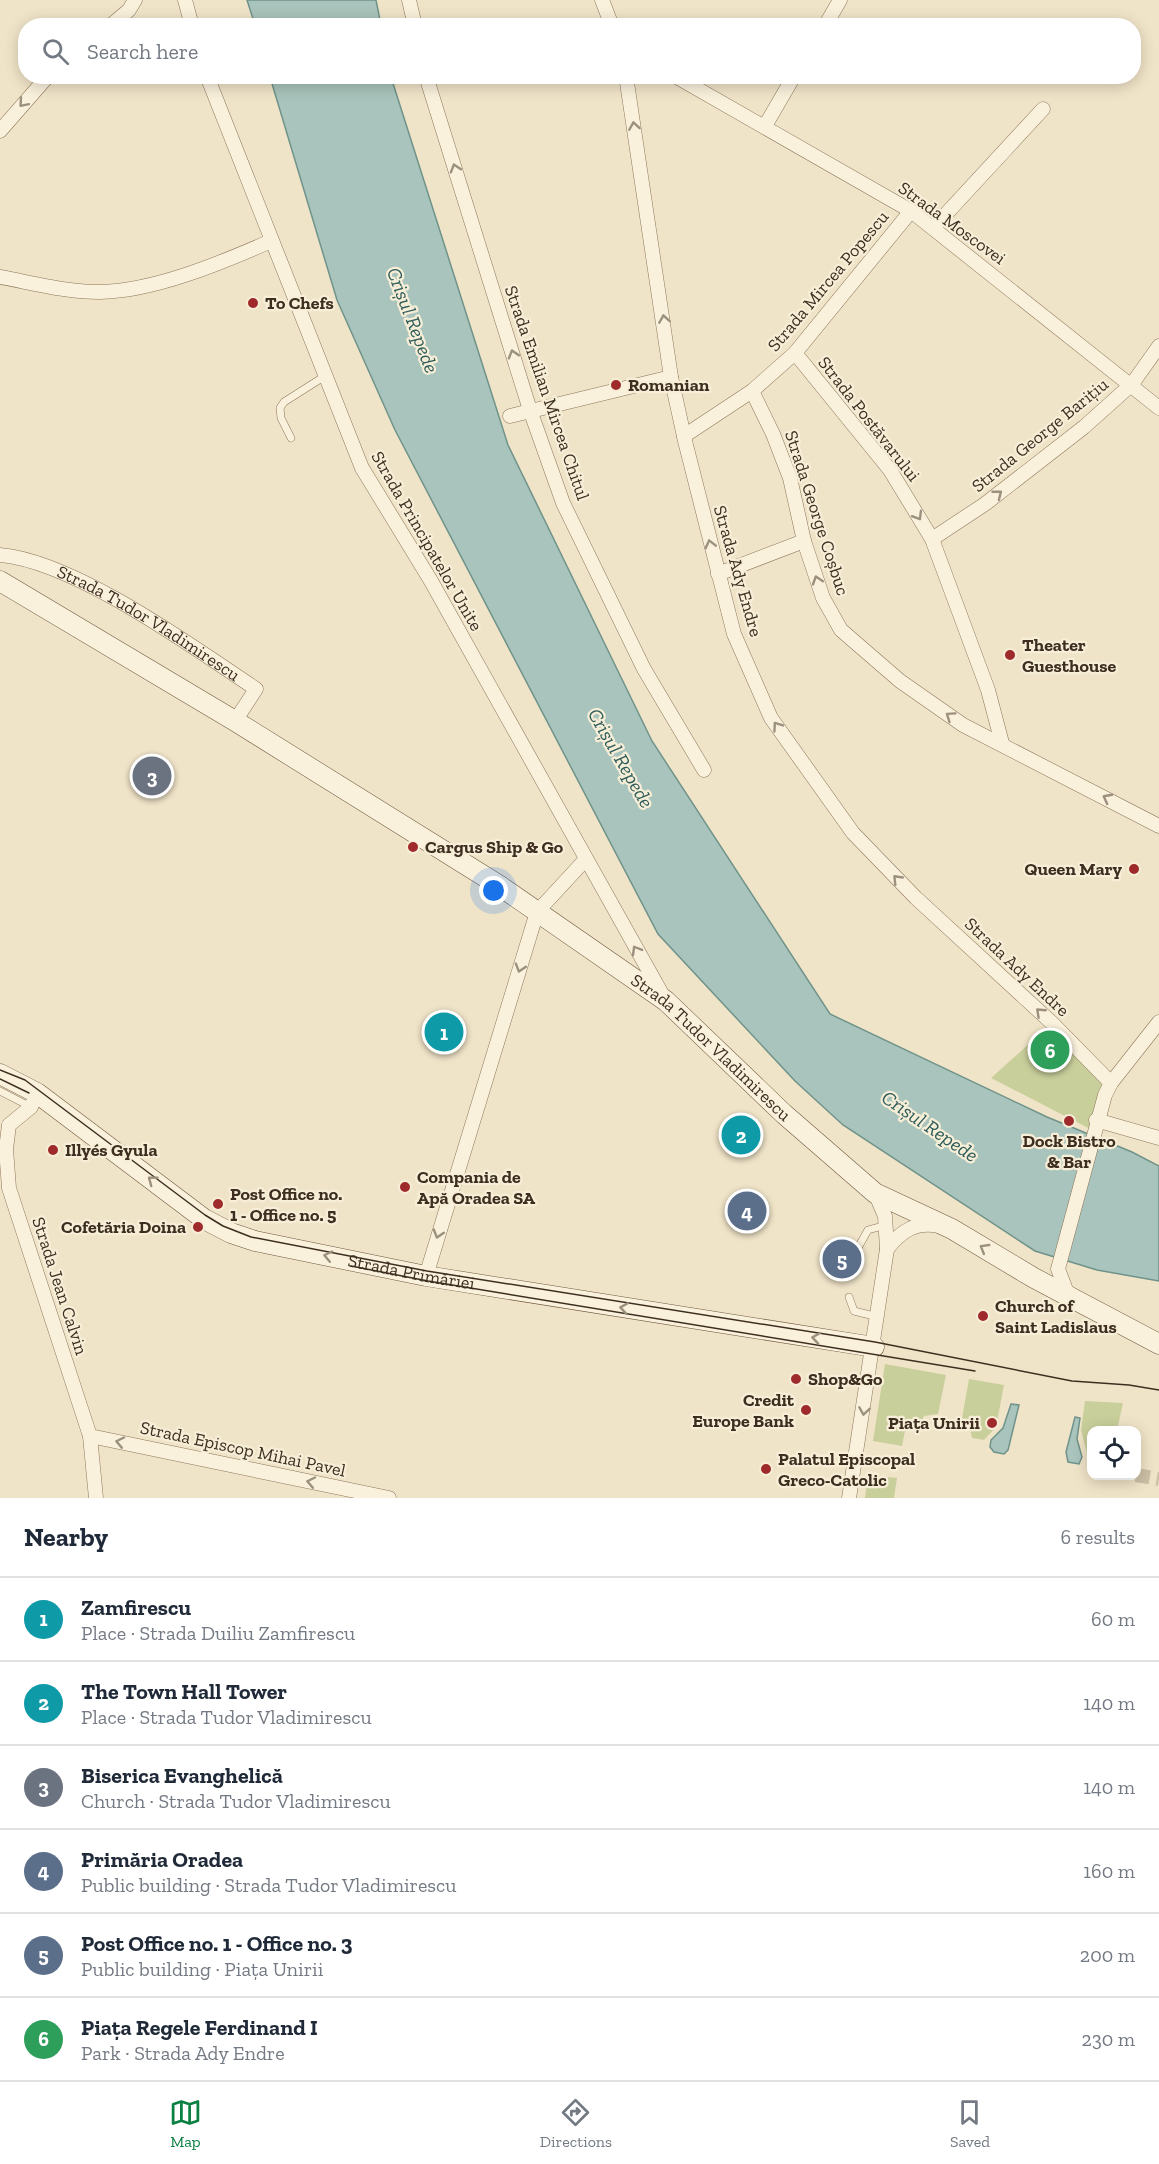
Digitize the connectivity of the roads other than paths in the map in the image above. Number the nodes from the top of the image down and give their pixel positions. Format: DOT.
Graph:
graph roads {
  1 [pos="135,0"];
  2 [pos="185,0"];
  3 [pos="409,0"];
  4 [pos="602,0"];
  5 [pos="840,0"];
  6 [pos="119,18"];
  7 [pos="190,18"];
  8 [pos="413,18"];
  9 [pos="609,18"];
  10 [pos="830,18"];
  11 [pos="41,84"];
  12 [pos="210,84"];
  13 [pos="428,84"];
  14 [pos="627,84"];
  15 [pos="689,84"];
  16 [pos="790,84"];
  17 [pos="1043,109"];
  18 [pos="765,126"];
  19 [pos="0,131"];
  20 [pos="911,211"];
  21 [pos="934,227"];
  22 [pos="271,241"];
  23 [pos="0,277"];
  24 [pos="1159,346"];
  25 [pos="795,353"];
  26 [pos="325,376"];
  27 [pos="671,377"];
  28 [pos="1132,384"];
  29 [pos="752,391"];
  30 [pos="1159,408"];
  31 [pos="530,410"];
  32 [pos="510,416"];
  33 [pos="684,436"];
  34 [pos="291,438"];
  35 [pos="932,539"];
  36 [pos="804,540"];
  37 [pos="0,555"];
  38 [pos="718,574"];
  39 [pos="0,581"];
  40 [pos="235,721"];
  41 [pos="1002,743"];
  42 [pos="704,770"];
  43 [pos="1159,826"];
  44 [pos="585,860"];
  45 [pos="537,912"];
  46 [pos="666,1001"];
  47 [pos="1159,1022"];
  48 [pos="0,1074"];
  49 [pos="1111,1083"];
  50 [pos="0,1092"];
  51 [pos="34,1100"];
  52 [pos="1094,1128"];
  53 [pos="1159,1138"];
  54 [pos="875,1193"];
  55 [pos="886,1225"];
  56 [pos="952,1229"];
  57 [pos="858,1246"];
  58 [pos="888,1249"];
  59 [pos="1059,1268"];
  60 [pos="426,1276"];
  61 [pos="1034,1278"];
  62 [pos="849,1297"];
  63 [pos="1076,1299"];
  64 [pos="879,1317"];
  65 [pos="1159,1344"];
  66 [pos="874,1347"];
  67 [pos="90,1436"];
  68 [pos="96,1498"];
  69 [pos="389,1498"];
  70 [pos="849,1498"];
  1 -- 6 [label="street"];
  2 -- 7 [label="street"];
  3 -- 8 [label="street"];
  4 -- 9 [label="street"];
  5 -- 10 [label="street"];
  11 -- 19 [label="street, one-way"];
  12 -- 22 [label="street, Strada Principatelor Unite"];
  31 -- 13 [label="street, Strada Emilian Mircea Chitul, one-way"];
  27 -- 14 [label="street, Strada Ady Endre, one-way"];
  15 -- 18 [label="street, Strada Moscovei"];
  16 -- 18 [label="street"];
  17 -- 21 [label="street"];
  18 -- 20 [label="street, Strada Moscovei"];
  20 -- 21 [label="street, Strada Moscovei"];
  20 -- 25 [label="street, Strada Mircea Popescu"];
  21 -- 28 [label="street, Strada Moscovei"];
  22 -- 23 [label="street"];
  22 -- 26 [label="street, Strada Principatelor Unite"];
  24 -- 28 [label="street, Strada George Barițiu"];
  25 -- 29 [label="street, Strada Mircea Popescu"];
  25 -- 35 [label="street, Strada Postăvarului, one-way"];
  26 -- 34 [label="lane"];
  26 -- 44 [label="street, Strada Principatelor Unite"];
  27 -- 31 [label="street"];
  27 -- 33 [label="street, Strada Ady Endre"];
  28 -- 30 [label="street, Strada Moscovei"];
  35 -- 28 [label="street, Strada George Barițiu, one-way"];
  29 -- 33 [label="street, Strada Mircea Popescu"];
  29 -- 36 [label="street, Strada George Coșbuc"];
  31 -- 32 [label="street"];
  31 -- 42 [label="street, Strada Emilian Mircea Chitul"];
  38 -- 33 [label="street, Strada Ady Endre, one-way"];
  35 -- 41 [label="street, Strada Postăvarului"];
  36 -- 38 [label="street"];
  41 -- 36 [label="street, Strada George Coșbuc, one-way"];
  37 -- 40 [label="street, Strada Tudor Vladimirescu"];
  49 -- 38 [label="street, Strada Ady Endre, one-way"];
  39 -- 40 [label="street, Strada Tudor Vladimirescu"];
  40 -- 45 [label="street, Strada Tudor Vladimirescu"];
  43 -- 41 [label="street, Strada George Coșbuc, one-way"];
  44 -- 45 [label="street"];
  46 -- 44 [label="street, Strada Principatelor Unite, one-way"];
  45 -- 46 [label="street, Strada Tudor Vladimirescu"];
  45 -- 60 [label="street, one-way"];
  46 -- 54 [label="street, Strada Tudor Vladimirescu"];
  47 -- 49 [label="street"];
  48 -- 51 [label="street, Strada Primăriei"];
  49 -- 52 [label="street"];
  50 -- 51 [label="lane"];
  60 -- 51 [label="street, Strada Primăriei, one-way"];
  51 -- 67 [label="street, Strada Jean Calvin"];
  52 -- 53 [label="street"];
  52 -- 59 [label="street"];
  54 -- 55 [label="street"];
  54 -- 56 [label="street"];
  55 -- 57 [label="lane"];
  55 -- 58 [label="street"];
  56 -- 58 [label="street"];
  61 -- 56 [label="street, one-way"];
  58 -- 64 [label="street"];
  59 -- 61 [label="street"];
  59 -- 63 [label="street"];
  66 -- 60 [label="street, Strada Primăriei, one-way"];
  61 -- 63 [label="street"];
  62 -- 64 [label="lane"];
  63 -- 65 [label="street"];
  64 -- 66 [label="street"];
  66 -- 70 [label="street, one-way"];
  67 -- 68 [label="street, Strada Jean Calvin"];
  69 -- 67 [label="street, Strada Episcop Mihai Pavel, one-way"];
}
